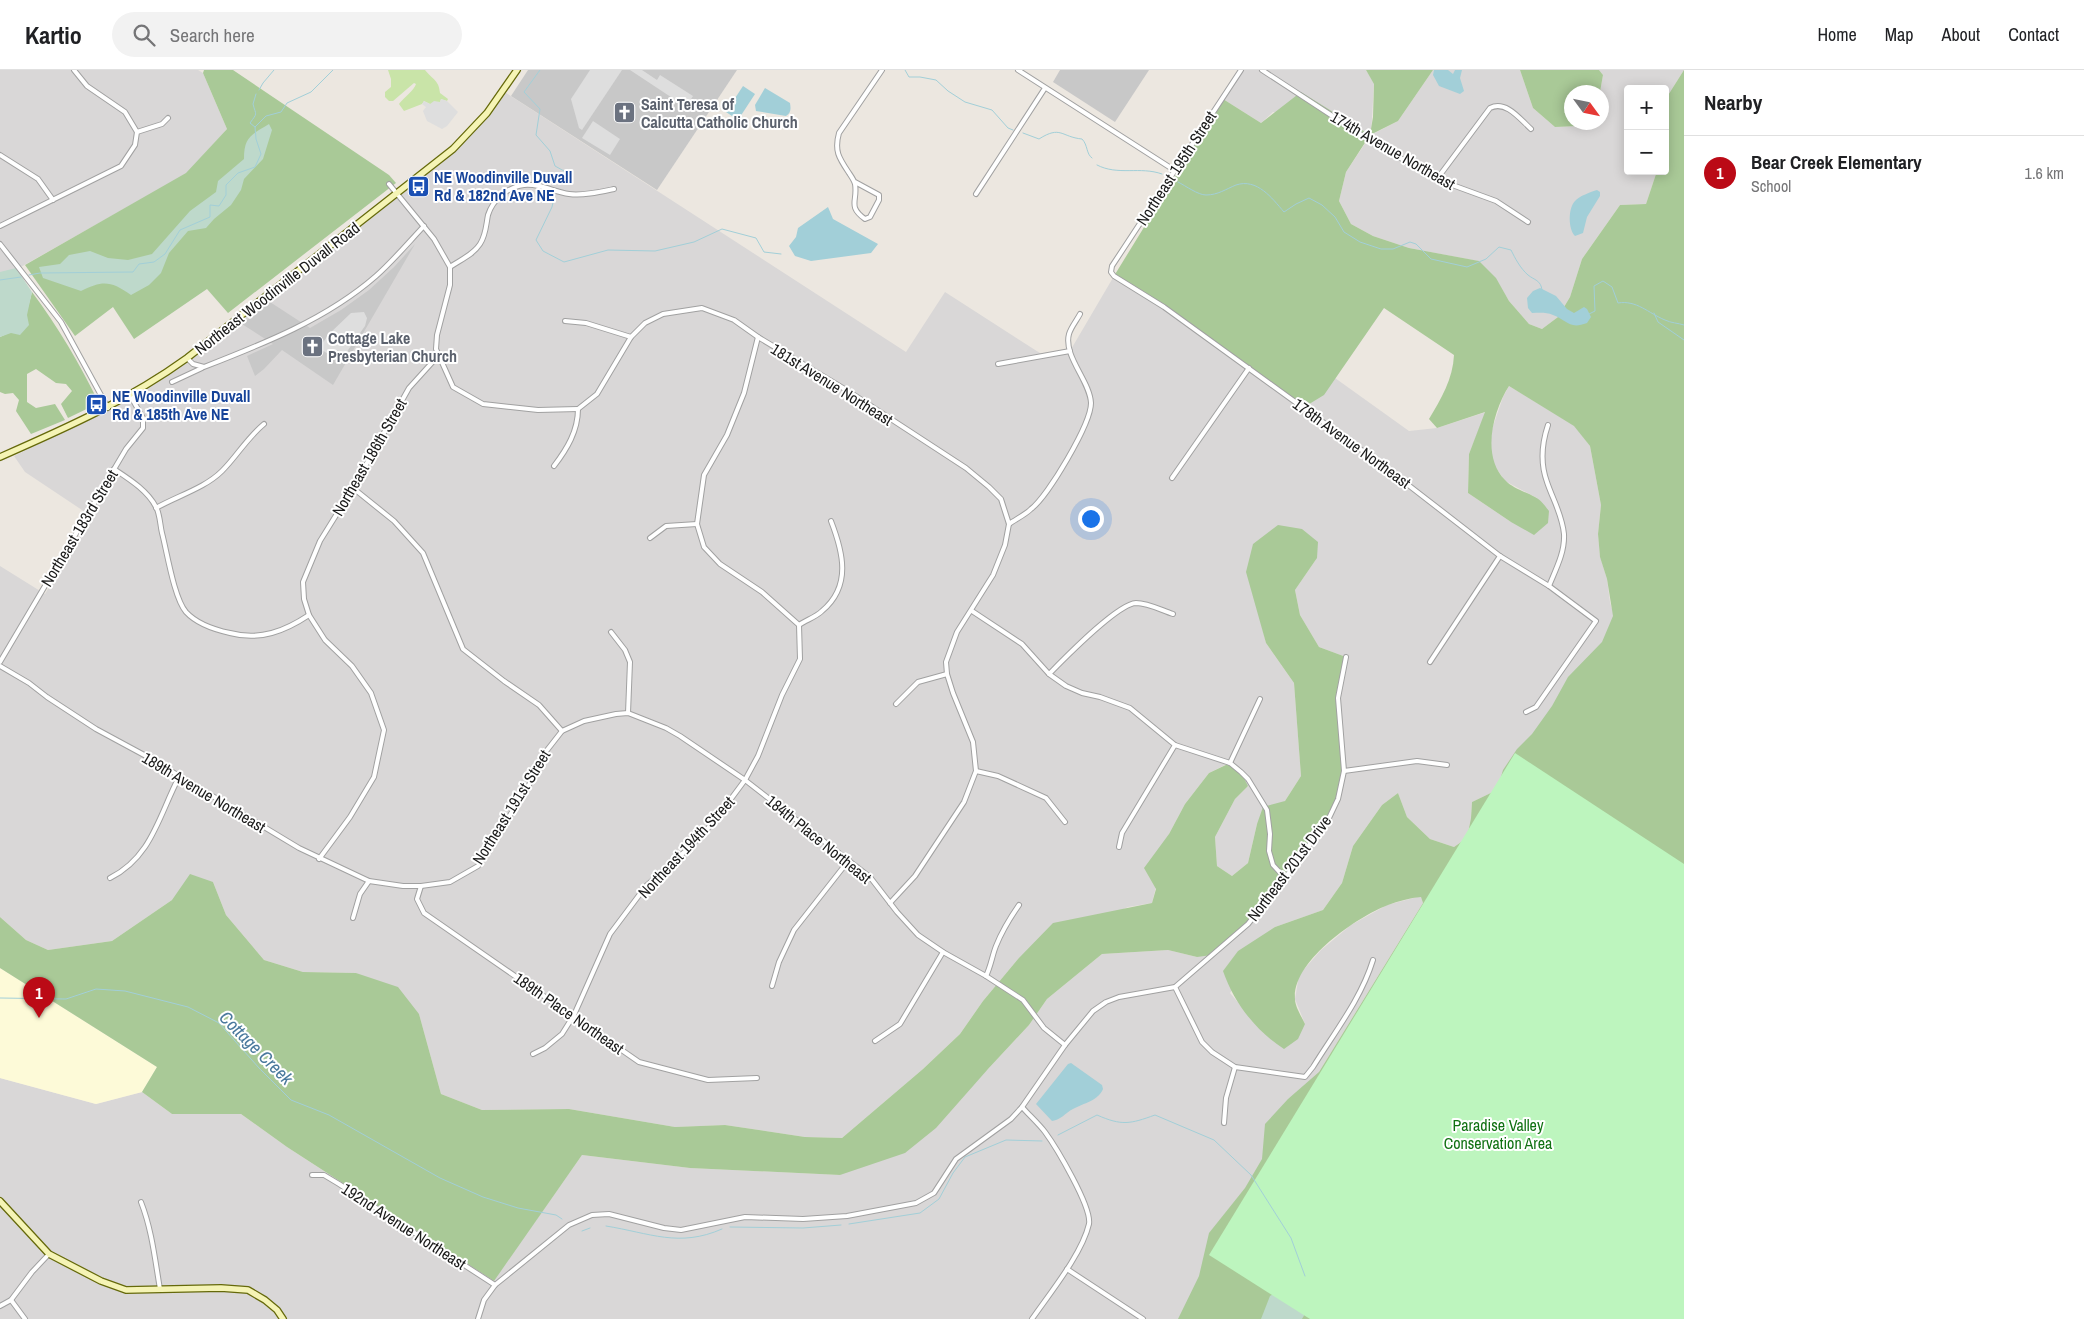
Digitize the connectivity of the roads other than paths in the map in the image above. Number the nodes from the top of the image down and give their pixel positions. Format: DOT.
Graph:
graph roads {
  1 [pos="74,70"];
  2 [pos="517,70"];
  3 [pos="882,70"];
  4 [pos="1018,70"];
  5 [pos="1241,70"];
  6 [pos="1262,70"];
  7 [pos="1045,88"];
  8 [pos="168,118"];
  9 [pos="1531,129"];
  10 [pos="137,132"];
  11 [pos="0,155"];
  12 [pos="1174,170"];
  13 [pos="1437,179"];
  14 [pos="855,182"];
  15 [pos="389,184"];
  16 [pos="614,190"];
  17 [pos="976,194"];
  18 [pos="397,195"];
  19 [pos="53,200"];
  20 [pos="1528,222"];
  21 [pos="0,226"];
  22 [pos="424,226"];
  23 [pos="0,244"];
  24 [pos="1112,266"];
  25 [pos="450,267"];
  26 [pos="1080,314"];
  27 [pos="566,321"];
  28 [pos="631,337"];
  29 [pos="758,338"];
  30 [pos="1070,351"];
  31 [pos="438,356"];
  32 [pos="187,358"];
  33 [pos="998,364"];
  34 [pos="204,367"];
  35 [pos="1249,368"];
  36 [pos="172,382"];
  37 [pos="130,395"];
  38 [pos="108,408"];
  39 [pos="578,409"];
  40 [pos="264,424"];
  41 [pos="1548,425"];
  42 [pos="0,457"];
  43 [pos="554,466"];
  44 [pos="114,469"];
  45 [pos="1172,478"];
  46 [pos="353,488"];
  47 [pos="156,508"];
  48 [pos="831,521"];
  49 [pos="697,524"];
  50 [pos="1009,524"];
  51 [pos="650,538"];
  52 [pos="1500,556"];
  53 [pos="1549,586"];
  54 [pos="972,611"];
  55 [pos="1173,614"];
  56 [pos="309,615"];
  57 [pos="799,625"];
  58 [pos="611,632"];
  59 [pos="1346,657"];
  60 [pos="0,662"];
  61 [pos="1430,662"];
  62 [pos="0,666"];
  63 [pos="947,674"];
  64 [pos="1049,674"];
  65 [pos="1260,699"];
  66 [pos="896,704"];
  67 [pos="1526,712"];
  68 [pos="628,713"];
  69 [pos="562,731"];
  70 [pos="1175,745"];
  71 [pos="1230,763"];
  72 [pos="1447,765"];
  73 [pos="1344,771"];
  74 [pos="976,772"];
  75 [pos="179,777"];
  76 [pos="745,780"];
  77 [pos="1065,822"];
  78 [pos="1119,847"];
  79 [pos="319,859"];
  80 [pos="849,860"];
  81 [pos="110,878"];
  82 [pos="1285,878"];
  83 [pos="369,881"];
  84 [pos="421,886"];
  85 [pos="890,903"];
  86 [pos="1019,905"];
  87 [pos="353,918"];
  88 [pos="943,952"];
  89 [pos="1372,960"];
  90 [pos="986,976"];
  91 [pos="772,986"];
  92 [pos="1175,987"];
  93 [pos="574,1015"];
  94 [pos="875,1041"];
  95 [pos="1065,1045"];
  96 [pos="533,1054"];
  97 [pos="1235,1067"];
  98 [pos="757,1078"];
  99 [pos="1022,1107"];
  100 [pos="1224,1123"];
  101 [pos="312,1174"];
  102 [pos="0,1201"];
  103 [pos="141,1202"];
  104 [pos="49,1254"];
  105 [pos="1067,1269"];
  106 [pos="494,1285"];
  107 [pos="160,1289"];
  108 [pos="11,1300"];
  109 [pos="0,1306"];
  110 [pos="25,1319"];
  111 [pos="283,1319"];
  112 [pos="478,1319"];
  113 [pos="1032,1319"];
  114 [pos="1143,1319"];
  1 -- 10 [label="street"];
  2 -- 18 [label="main road, Northeast Woodinville Duvall Road"];
  3 -- 14 [label="street"];
  4 -- 7 [label="street"];
  5 -- 12 [label="street, Northeast 195th Street"];
  6 -- 13 [label="street, 174th Avenue Northeast"];
  7 -- 12 [label="street"];
  7 -- 17 [label="street"];
  8 -- 10 [label="street"];
  9 -- 13 [label="street"];
  10 -- 19 [label="street"];
  11 -- 19 [label="street"];
  12 -- 24 [label="street, Northeast 195th Street"];
  13 -- 20 [label="street, 174th Avenue Northeast"];
  14 -- 14 [label="street"];
  15 -- 18 [label="street"];
  16 -- 25 [label="street"];
  18 -- 22 [label="street"];
  18 -- 32 [label="main road, Northeast Woodinville Duvall Road"];
  19 -- 21 [label="street"];
  22 -- 25 [label="street"];
  22 -- 34 [label="street"];
  23 -- 38 [label="street"];
  24 -- 35 [label="street, 178th Avenue Northeast"];
  25 -- 31 [label="street"];
  26 -- 30 [label="street"];
  27 -- 28 [label="street"];
  28 -- 29 [label="street, 181st Avenue Northeast"];
  28 -- 39 [label="street, 181st Avenue Northeast"];
  29 -- 49 [label="street"];
  29 -- 50 [label="street, 181st Avenue Northeast"];
  30 -- 33 [label="street"];
  30 -- 50 [label="street"];
  31 -- 39 [label="street"];
  31 -- 46 [label="street, Northeast 186th Street"];
  32 -- 34 [label="street"];
  32 -- 37 [label="main road, Northeast Woodinville Duvall Road"];
  34 -- 36 [label="street"];
  35 -- 45 [label="street"];
  35 -- 52 [label="street, 178th Avenue Northeast"];
  37 -- 38 [label="main road, Northeast Woodinville Duvall Road"];
  37 -- 44 [label="street, Northeast 183rd Street"];
  38 -- 42 [label="main road, Northeast Woodinville Duvall Road"];
  39 -- 43 [label="street"];
  40 -- 47 [label="street"];
  41 -- 53 [label="street"];
  44 -- 47 [label="street"];
  44 -- 60 [label="street, Northeast 183rd Street"];
  46 -- 56 [label="street, Northeast 186th Street"];
  46 -- 69 [label="street"];
  47 -- 56 [label="street"];
  48 -- 57 [label="street"];
  49 -- 51 [label="street"];
  49 -- 57 [label="street"];
  50 -- 54 [label="street"];
  52 -- 53 [label="street, 178th Avenue Northeast"];
  52 -- 61 [label="street"];
  53 -- 67 [label="street, 178th Avenue Northeast"];
  54 -- 63 [label="street"];
  54 -- 64 [label="street"];
  55 -- 64 [label="street"];
  56 -- 79 [label="street, Northeast 186th Street"];
  57 -- 76 [label="street, Northeast 194th Street"];
  58 -- 68 [label="street"];
  59 -- 73 [label="street, Northeast 201st Drive"];
  62 -- 75 [label="street, 189th Avenue Northeast"];
  63 -- 66 [label="street"];
  63 -- 74 [label="street"];
  64 -- 70 [label="street"];
  65 -- 71 [label="street"];
  68 -- 69 [label="street, Northeast 191st Street"];
  68 -- 76 [label="street, 184th Place Northeast"];
  69 -- 84 [label="street, Northeast 191st Street"];
  70 -- 71 [label="street"];
  70 -- 78 [label="street"];
  71 -- 82 [label="street"];
  72 -- 73 [label="street"];
  73 -- 82 [label="street, Northeast 201st Drive"];
  74 -- 77 [label="street"];
  74 -- 85 [label="street"];
  75 -- 79 [label="street, 189th Avenue Northeast"];
  75 -- 81 [label="street"];
  76 -- 80 [label="street, 184th Place Northeast"];
  76 -- 93 [label="street, Northeast 194th Street"];
  79 -- 83 [label="street, 189th Avenue Northeast"];
  80 -- 85 [label="street, 184th Place Northeast"];
  80 -- 91 [label="street"];
  82 -- 92 [label="street, Northeast 201st Drive"];
  83 -- 84 [label="street, 189th Avenue Northeast"];
  83 -- 87 [label="street"];
  84 -- 93 [label="street, 189th Place Northeast"];
  85 -- 88 [label="street, 184th Place Northeast"];
  86 -- 90 [label="street"];
  88 -- 90 [label="street, 184th Place Northeast"];
  88 -- 94 [label="street"];
  89 -- 97 [label="street"];
  90 -- 95 [label="street, 184th Place Northeast"];
  92 -- 95 [label="street"];
  92 -- 97 [label="street"];
  93 -- 96 [label="street, Northeast 194th Street"];
  93 -- 98 [label="street, 189th Place Northeast"];
  95 -- 99 [label="street"];
  97 -- 100 [label="street"];
  99 -- 105 [label="street"];
  99 -- 106 [label="street"];
  101 -- 106 [label="street, 192nd Avenue Northeast"];
  102 -- 104 [label="main road"];
  103 -- 107 [label="street"];
  104 -- 107 [label="main road"];
  104 -- 108 [label="street"];
  105 -- 113 [label="street"];
  105 -- 114 [label="street"];
  106 -- 112 [label="street"];
  107 -- 111 [label="main road"];
  108 -- 109 [label="street"];
  108 -- 110 [label="street"];
}
